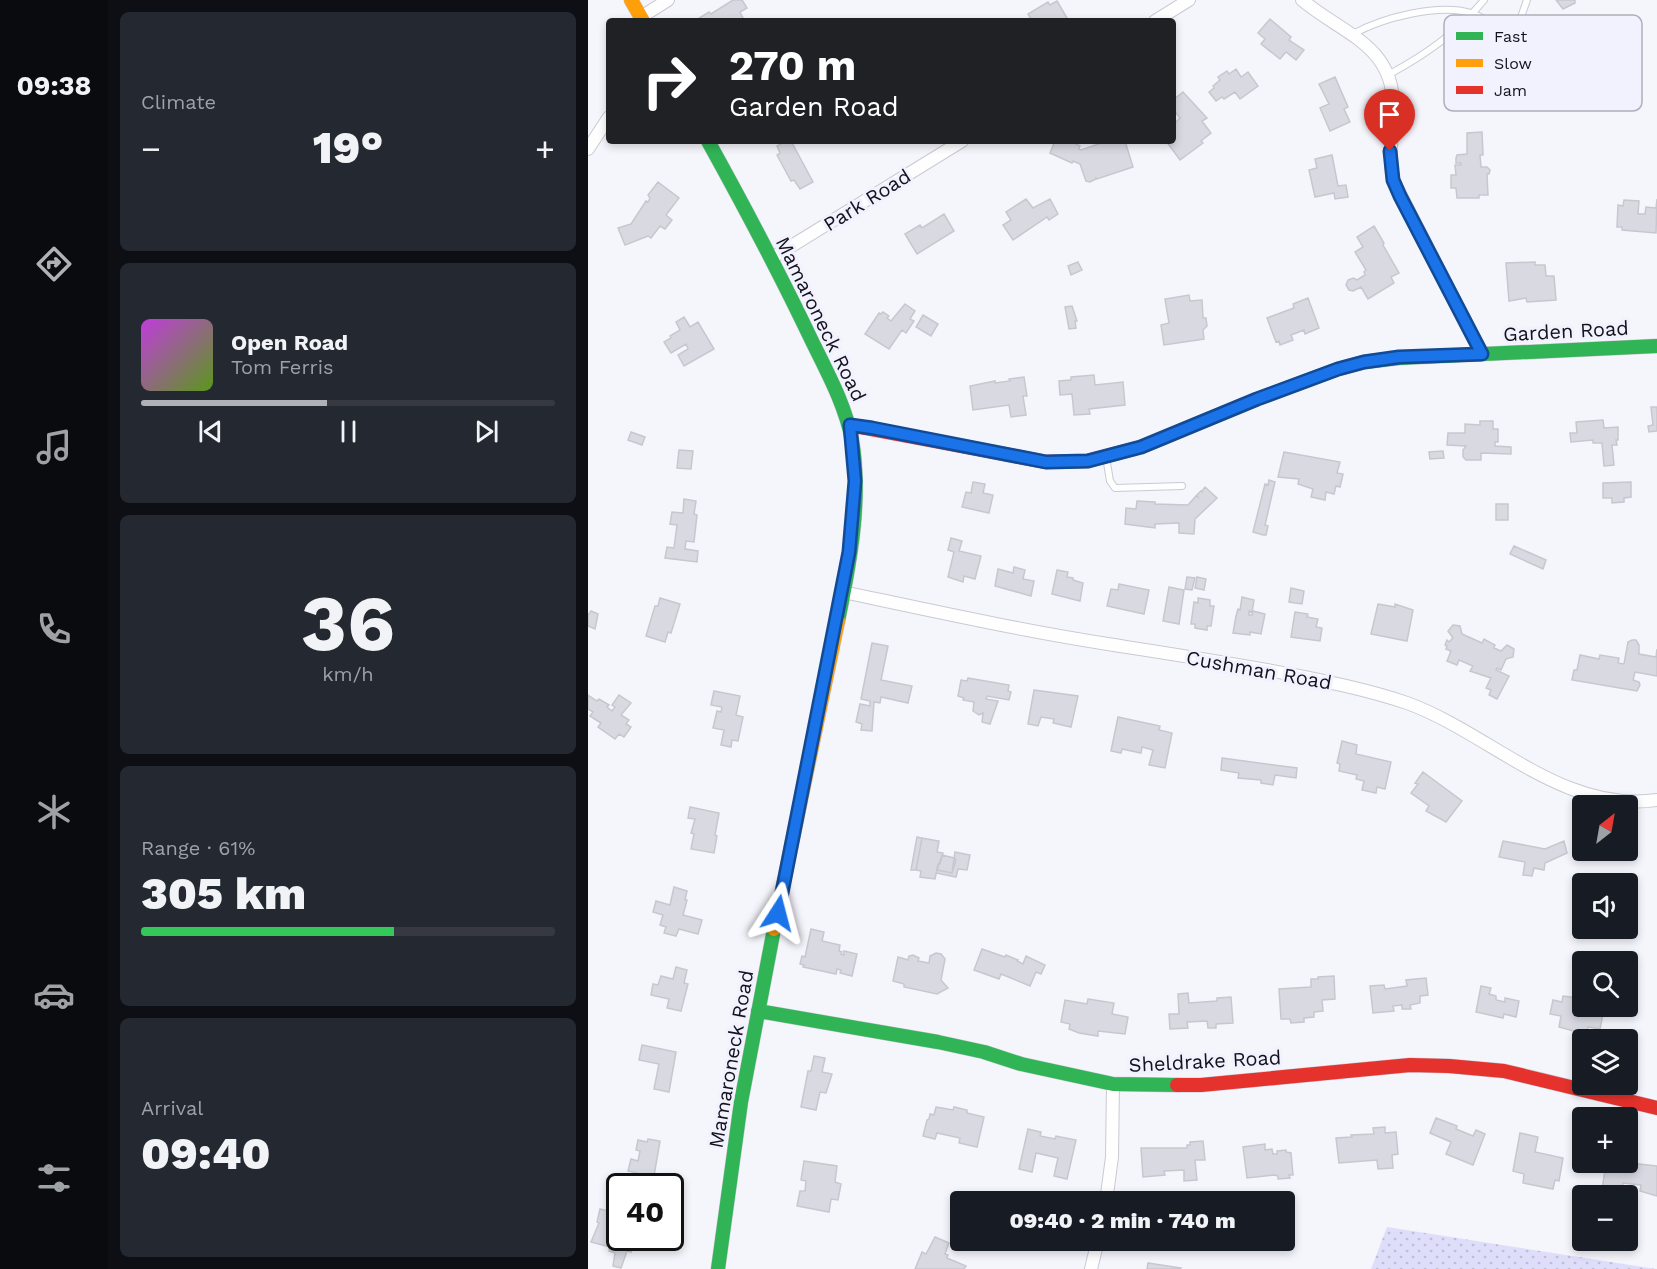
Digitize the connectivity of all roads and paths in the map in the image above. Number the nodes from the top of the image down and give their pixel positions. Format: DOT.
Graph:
graph roads {
  1 [pos="631,0"];
  2 [pos="668,0"];
  3 [pos="1189,0"];
  4 [pos="1302,0"];
  5 [pos="1484,0"];
  6 [pos="1527,0"];
  7 [pos="1473,13"];
  8 [pos="1477,15"];
  9 [pos="1522,15"];
  10 [pos="641,18"];
  11 [pos="643,18"];
  12 [pos="1160,18"];
  13 [pos="1353,34"];
  14 [pos="1444,40"];
  15 [pos="1388,75"];
  16 [pos="606,122"];
  17 [pos="710,144"];
  18 [pos="957,144"];
  19 [pos="588,149"];
  20 [pos="772,258"];
  21 [pos="1657,346"];
  22 [pos="1482,354"];
  23 [pos="850,425"];
  24 [pos="1106,457"];
  25 [pos="1182,486"];
  26 [pos="843,592"];
  27 [pos="1657,800"];
  28 [pos="758,1011"];
  29 [pos="1113,1084"];
  30 [pos="1657,1108"];
  31 [pos="1107,1191"];
  32 [pos="1095,1251"];
  33 [pos="718,1269"];
  34 [pos="1091,1269"];
  1 -- 10 [label="street"];
  2 -- 11 [label="street"];
  3 -- 12 [label="street"];
  4 -- 13 [label="street"];
  5 -- 7 [label="lane"];
  6 -- 9 [label="lane"];
  7 -- 8 [label="lane"];
  7 -- 13 [label="lane"];
  13 -- 15 [label="street"];
  14 -- 15 [label="lane"];
  15 -- 22 [label="street"];
  16 -- 19 [label="street"];
  17 -- 20 [label="street, Mamaroneck Road"];
  18 -- 20 [label="street, Park Road"];
  20 -- 23 [label="street, Mamaroneck Road"];
  21 -- 22 [label="street, Garden Road"];
  22 -- 24 [label="street, Garden Road"];
  23 -- 24 [label="street, Garden Road"];
  23 -- 26 [label="street, Mamaroneck Road"];
  24 -- 25 [label="lane"];
  26 -- 27 [label="street, Cushman Road"];
  26 -- 28 [label="street, Mamaroneck Road"];
  28 -- 29 [label="street, Sheldrake Road"];
  28 -- 33 [label="street, Mamaroneck Road"];
  29 -- 30 [label="street, Sheldrake Road"];
  29 -- 31 [label="street"];
  32 -- 34 [label="street"];
}
